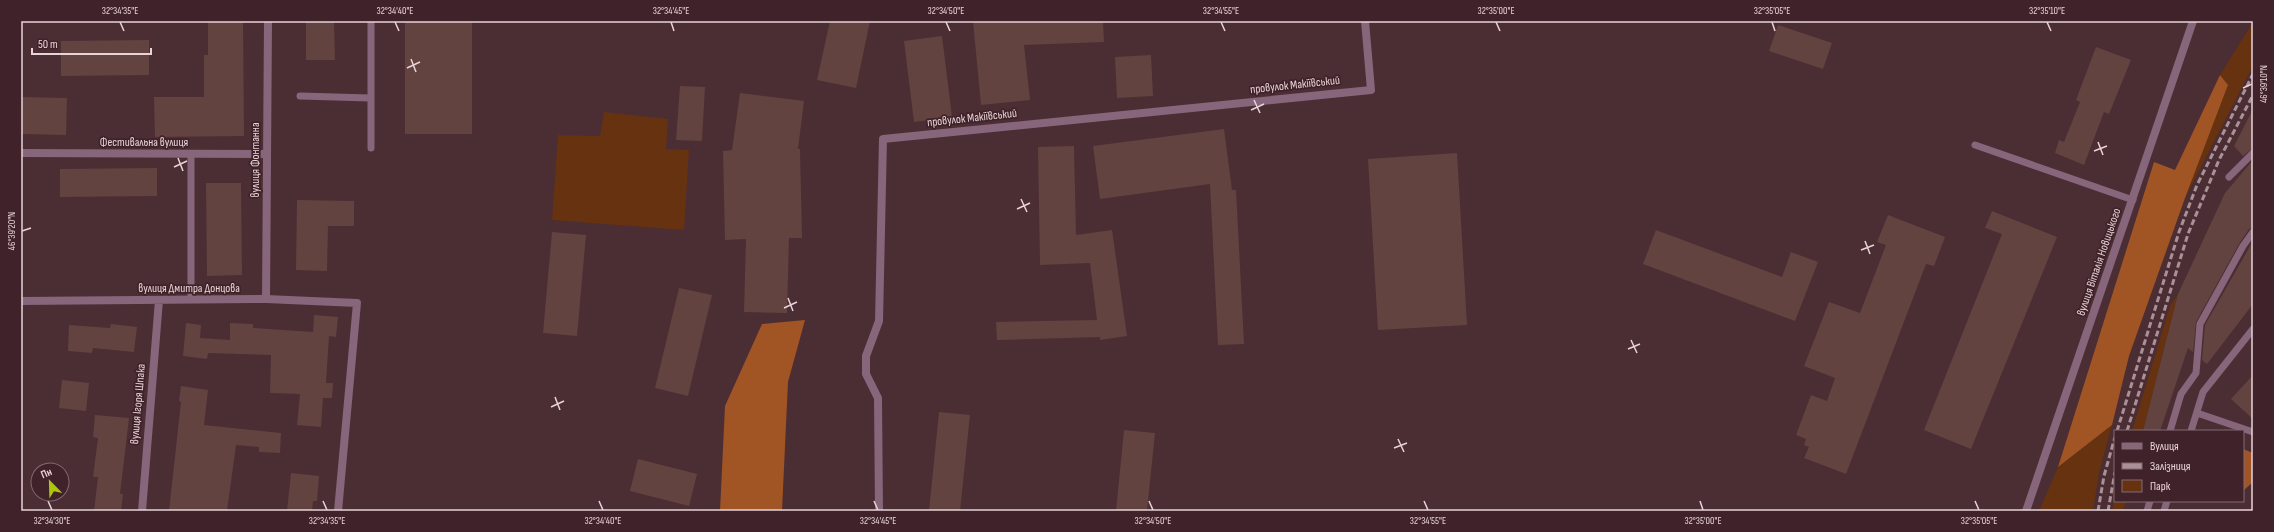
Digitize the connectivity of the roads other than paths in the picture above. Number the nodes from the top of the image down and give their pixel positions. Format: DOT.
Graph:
graph roads {
  1 [pos="268,21"];
  2 [pos="370,21"];
  3 [pos="1365,21"];
  4 [pos="2193,21"];
  5 [pos="300,96"];
  6 [pos="370,98"];
  7 [pos="1975,145"];
  8 [pos="371,148"];
  9 [pos="2253,153"];
  10 [pos="21,154"];
  11 [pos="191,154"];
  12 [pos="267,154"];
  13 [pos="2229,177"];
  14 [pos="2133,200"];
  15 [pos="2253,232"];
  16 [pos="191,299"];
  17 [pos="266,299"];
  18 [pos="159,300"];
  19 [pos="21,301"];
  20 [pos="2253,329"];
  21 [pos="2197,413"];
  22 [pos="2170,430"];
  23 [pos="2191,430"];
  24 [pos="2253,432"];
  25 [pos="142,511"];
  26 [pos="338,511"];
  27 [pos="879,511"];
  28 [pos="2026,511"];
  1 -- 12 [label="street, вулиця Фонтанна"];
  2 -- 6 [label="lane"];
  3 -- 27 [label="street, провулок Макіївський"];
  4 -- 14 [label="street, вулиця Віталія Новицького"];
  5 -- 6 [label="lane"];
  6 -- 8 [label="lane"];
  7 -- 14 [label="lane"];
  9 -- 13 [label="lane"];
  10 -- 11 [label="street, Фестивальна вулиця"];
  11 -- 12 [label="street, Фестивальна вулиця"];
  11 -- 16 [label="lane"];
  12 -- 17 [label="street, вулиця Фонтанна"];
  14 -- 28 [label="street, вулиця Віталія Новицького"];
  15 -- 22 [label="lane"];
  16 -- 17 [label="street, вулиця Дмитра Донцова"];
  16 -- 18 [label="street, вулиця Дмитра Донцова"];
  17 -- 26 [label="street, вулиця Дмитра Донцова"];
  18 -- 19 [label="street, вулиця Дмитра Донцова"];
  18 -- 25 [label="street, вулиця Ігоря Шпака"];
  20 -- 21 [label="lane"];
  21 -- 23 [label="lane"];
  21 -- 24 [label="lane"];
}
